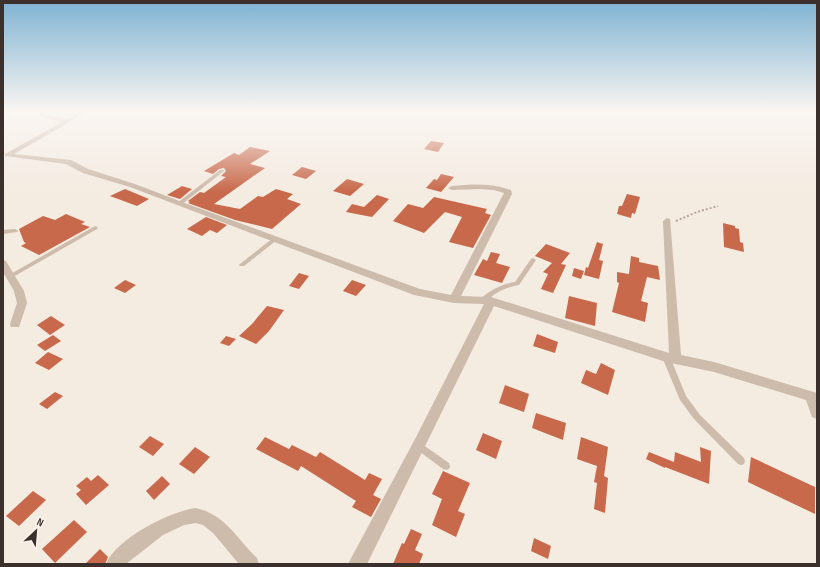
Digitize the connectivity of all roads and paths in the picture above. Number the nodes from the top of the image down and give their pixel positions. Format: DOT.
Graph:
graph roads {
  1 [pos="37,138"];
  2 [pos="5,156"];
  3 [pos="222,171"];
  4 [pos="452,188"];
  5 [pos="179,204"];
  6 [pos="718,206"];
  7 [pos="668,223"];
  8 [pos="95,228"];
  9 [pos="15,231"];
  10 [pos="3,232"];
  11 [pos="275,239"];
  12 [pos="533,260"];
  13 [pos="3,263"];
  14 [pos="242,265"];
  15 [pos="11,276"];
  16 [pos="454,299"];
  17 [pos="486,301"];
  18 [pos="16,324"];
  19 [pos="671,358"];
  20 [pos="814,397"];
  21 [pos="817,413"];
  22 [pos="419,446"];
  23 [pos="741,461"];
  24 [pos="446,466"];
  25 [pos="114,564"];
  26 [pos="251,564"];
  27 [pos="356,564"];
  1 -- 2 [label="street"];
  2 -- 5 [label="street"];
  3 -- 5 [label="lane"];
  4 -- 16 [label="street"];
  5 -- 11 [label="street"];
  6 -- 7 [label="path"];
  7 -- 19 [label="street"];
  8 -- 15 [label="lane"];
  9 -- 10 [label="lane"];
  11 -- 14 [label="lane"];
  11 -- 16 [label="street"];
  12 -- 17 [label="lane"];
  13 -- 15 [label="street"];
  15 -- 18 [label="street"];
  16 -- 17 [label="street"];
  17 -- 19 [label="street"];
  17 -- 22 [label="street"];
  19 -- 20 [label="street"];
  19 -- 23 [label="lane"];
  20 -- 21 [label="street"];
  22 -- 24 [label="lane"];
  22 -- 27 [label="street"];
  25 -- 26 [label="street"];
}
